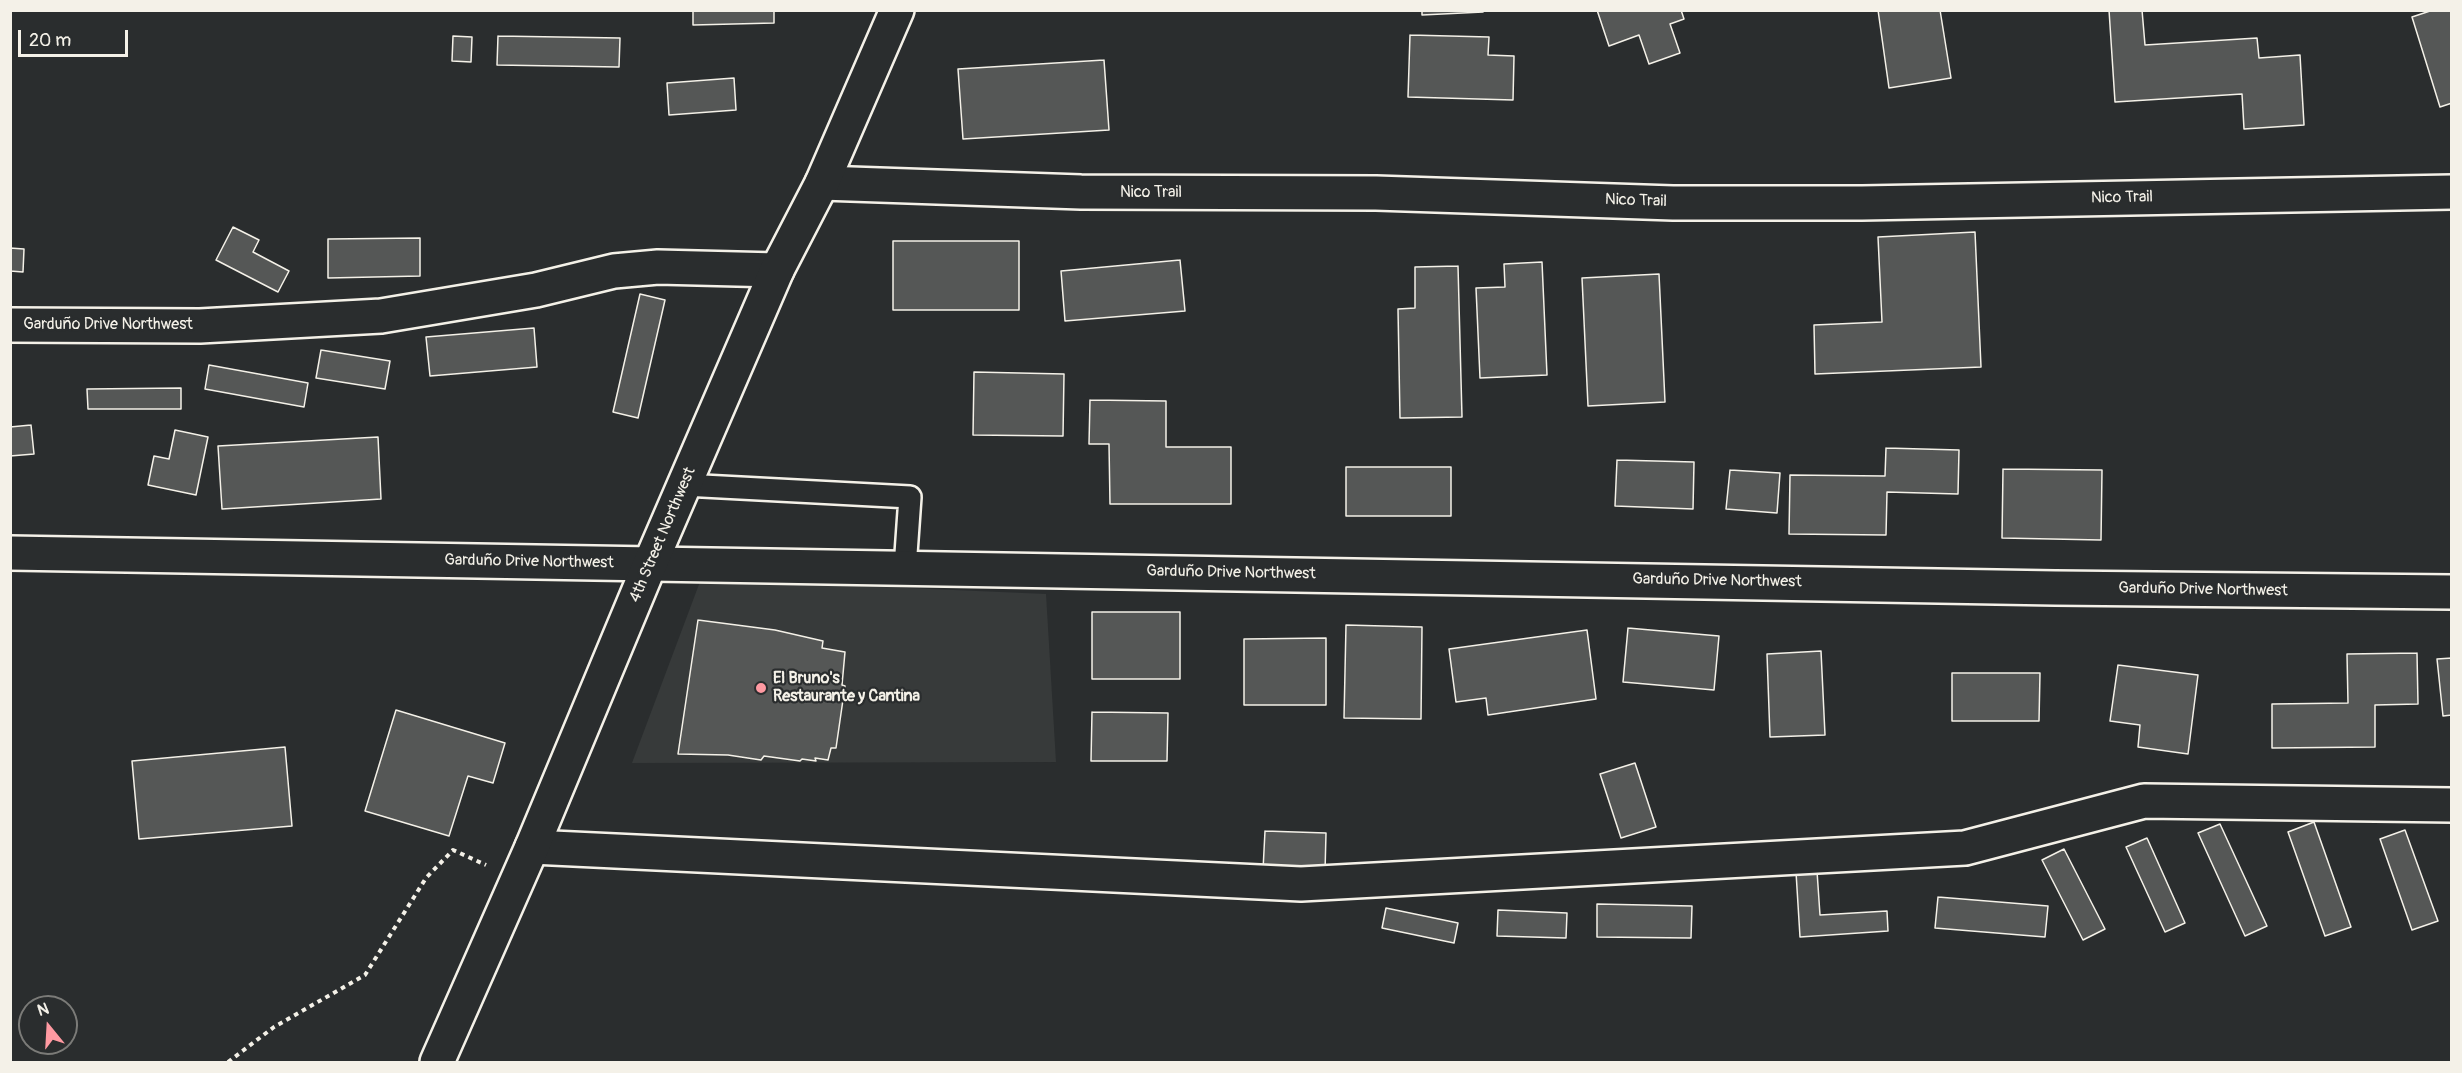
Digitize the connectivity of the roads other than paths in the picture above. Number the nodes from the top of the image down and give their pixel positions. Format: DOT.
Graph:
graph roads {
  1 [pos="897,10"];
  2 [pos="822,183"];
  3 [pos="2451,192"];
  4 [pos="777,270"];
  5 [pos="10,325"];
  6 [pos="684,485"];
  7 [pos="10,553"];
  8 [pos="650,564"];
  9 [pos="905,568"];
  10 [pos="2451,592"];
  11 [pos="2451,805"];
  12 [pos="532,847"];
  13 [pos="437,1062"];
  1 -- 2 [label="street, 4th Street Northwest"];
  2 -- 3 [label="street, Nico Trail"];
  2 -- 4 [label="street, 4th Street Northwest"];
  4 -- 5 [label="street, Garduño Drive Northwest"];
  4 -- 6 [label="street, 4th Street Northwest"];
  6 -- 8 [label="street, 4th Street Northwest"];
  6 -- 9 [label="lane"];
  7 -- 8 [label="street, Garduño Drive Northwest"];
  8 -- 9 [label="street, Garduño Drive Northwest"];
  8 -- 12 [label="street, 4th Street Northwest"];
  9 -- 10 [label="street, Garduño Drive Northwest"];
  11 -- 12 [label="street"];
  12 -- 13 [label="street, 4th Street Northwest"];
}
